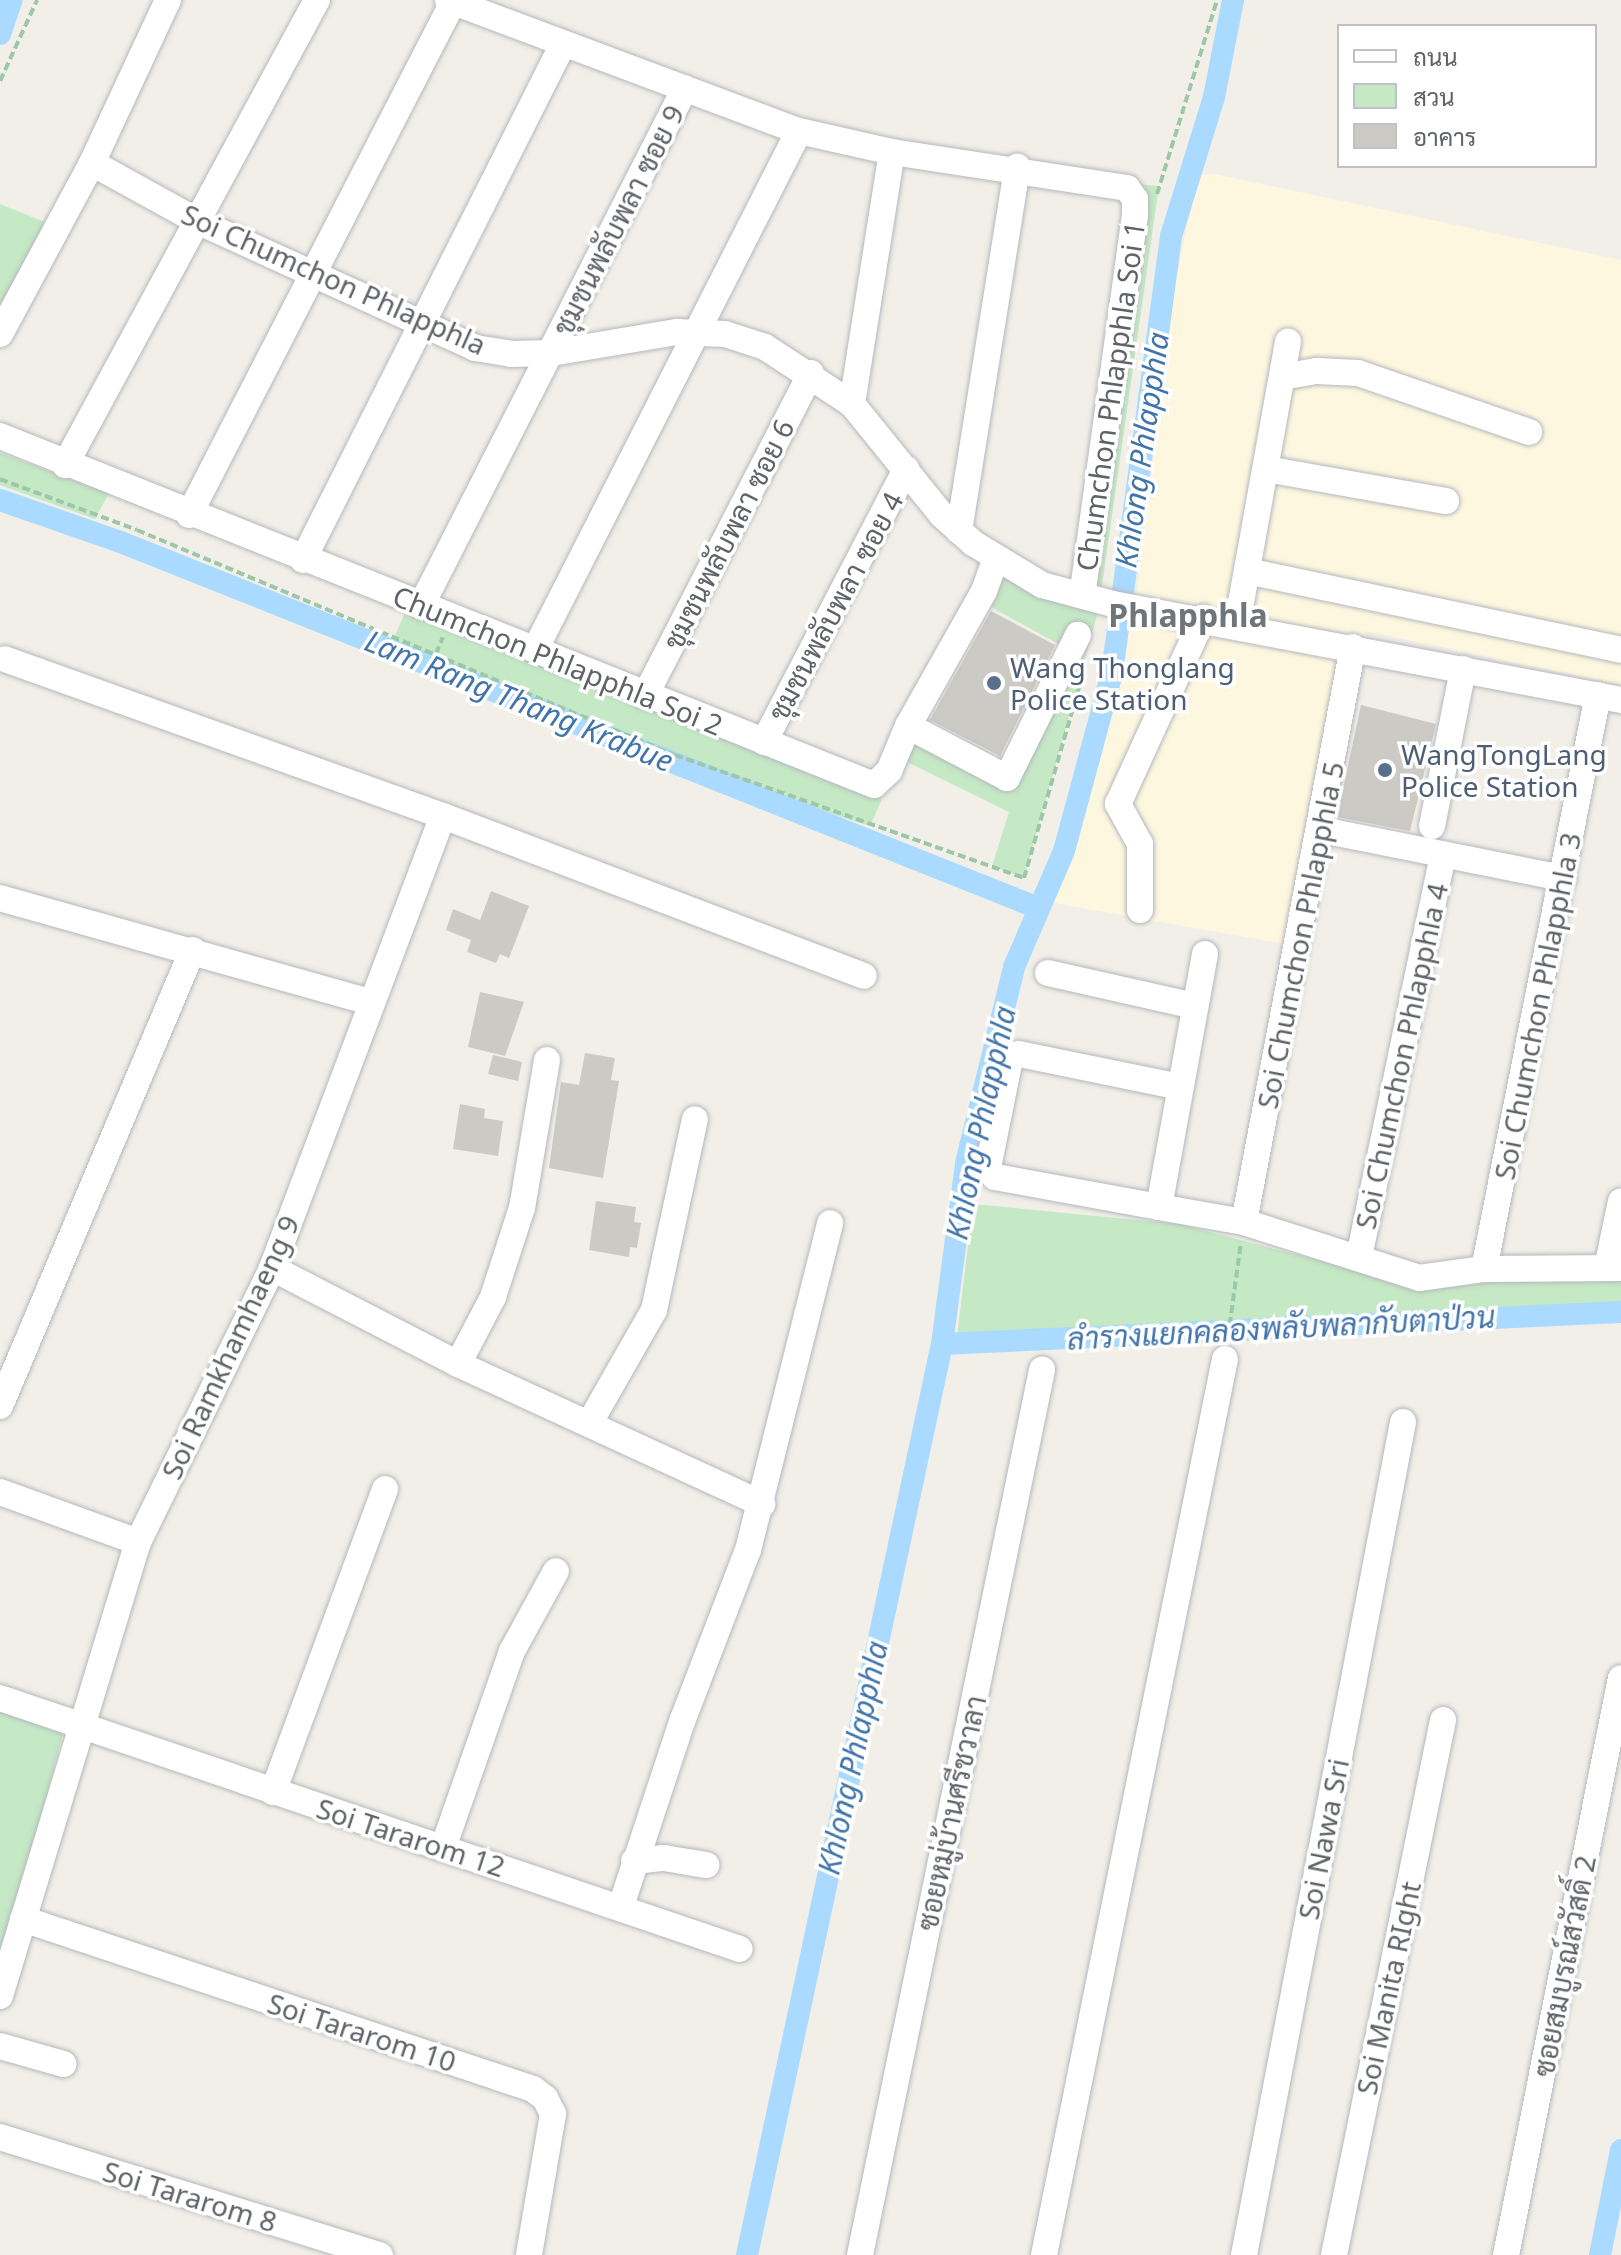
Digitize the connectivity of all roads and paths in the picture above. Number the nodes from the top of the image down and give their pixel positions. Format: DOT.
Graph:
graph roads {
  1 [pos="37,0"];
  2 [pos="168,0"];
  3 [pos="317,0"];
  4 [pos="1217,0"];
  5 [pos="450,1"];
  6 [pos="563,44"];
  7 [pos="0,81"];
  8 [pos="685,88"];
  9 [pos="799,131"];
  10 [pos="892,152"];
  11 [pos="92,163"];
  12 [pos="1017,167"];
  13 [pos="1155,206"];
  14 [pos="199,222"];
  15 [pos="311,275"];
  16 [pos="423,325"];
  17 [pos="700,333"];
  18 [pos="0,334"];
  19 [pos="1288,342"];
  20 [pos="551,353"];
  21 [pos="811,373"];
  22 [pos="1282,377"];
  23 [pos="852,404"];
  24 [pos="1529,432"];
  25 [pos="0,436"];
  26 [pos="65,465"];
  27 [pos="906,469"];
  28 [pos="1266,469"];
  29 [pos="0,479"];
  30 [pos="1446,501"];
  31 [pos="189,515"];
  32 [pos="959,531"];
  33 [pos="996,558"];
  34 [pos="303,560"];
  35 [pos="1247,571"];
  36 [pos="1082,595"];
  37 [pos="421,606"];
  38 [pos="1203,618"];
  39 [pos="1237,625"];
  40 [pos="1078,635"];
  41 [pos="1353,647"];
  42 [pos="535,650"];
  43 [pos="1621,650"];
  44 [pos="5,659"];
  45 [pos="1463,669"];
  46 [pos="1082,680"];
  47 [pos="645,696"];
  48 [pos="1610,698"];
  49 [pos="908,726"];
  50 [pos="764,742"];
  51 [pos="443,816"];
  52 [pos="1432,826"];
  53 [pos="1322,830"];
  54 [pos="1443,855"];
  55 [pos="1563,878"];
  56 [pos="0,898"];
  57 [pos="1140,910"];
  58 [pos="193,950"];
  59 [pos="1205,954"];
  60 [pos="1048,973"];
  61 [pos="864,976"];
  62 [pos="370,1002"];
  63 [pos="1195,1006"];
  64 [pos="547,1060"];
  65 [pos="1180,1087"];
  66 [pos="695,1119"];
  67 [pos="1621,1201"];
  68 [pos="1159,1207"];
  69 [pos="1244,1222"];
  70 [pos="830,1223"];
  71 [pos="1359,1257"];
  72 [pos="272,1268"];
  73 [pos="1614,1268"];
  74 [pos="1484,1269"];
  75 [pos="1225,1359"];
  76 [pos="458,1364"];
  77 [pos="1042,1370"];
  78 [pos="0,1406"];
  79 [pos="1403,1422"];
  80 [pos="589,1424"];
  81 [pos="385,1489"];
  82 [pos="0,1492"];
  83 [pos="762,1504"];
  84 [pos="138,1542"];
  85 [pos="556,1571"];
  86 [pos="1621,1678"];
  87 [pos="0,1698"];
  88 [pos="1443,1720"];
  89 [pos="82,1727"];
  90 [pos="273,1792"];
  91 [pos="443,1848"];
  92 [pos="634,1861"];
  93 [pos="706,1865"];
  94 [pos="621,1906"];
  95 [pos="23,1919"];
  96 [pos="740,1949"];
  97 [pos="0,1996"];
  98 [pos="0,2046"];
  99 [pos="63,2064"];
  100 [pos="0,2137"];
  101 [pos="380,2255"];
  102 [pos="529,2255"];
  103 [pos="860,2255"];
  104 [pos="1044,2255"];
  105 [pos="1244,2255"];
  106 [pos="1334,2255"];
  107 [pos="1506,2255"];
  1 -- 7 [label="path"];
  2 -- 11 [label="street"];
  3 -- 14 [label="street"];
  4 -- 13 [label="path"];
  5 -- 6 [label="street, Chumchon Phlapphla Soi 1"];
  5 -- 15 [label="street"];
  6 -- 8 [label="street, Chumchon Phlapphla Soi 1"];
  6 -- 16 [label="street"];
  8 -- 9 [label="street, Chumchon Phlapphla Soi 1"];
  8 -- 20 [label="street, ชุมชนพลับพลา ซอย 9"];
  9 -- 10 [label="street, Chumchon Phlapphla Soi 1"];
  9 -- 17 [label="street"];
  10 -- 12 [label="street, Chumchon Phlapphla Soi 1"];
  10 -- 23 [label="street"];
  11 -- 14 [label="street, Soi Chumchon Phlapphla"];
  11 -- 18 [label="street"];
  12 -- 32 [label="street"];
  12 -- 36 [label="street, Chumchon Phlapphla Soi 1"];
  14 -- 15 [label="street, Soi Chumchon Phlapphla"];
  14 -- 26 [label="street"];
  15 -- 16 [label="street, Soi Chumchon Phlapphla"];
  15 -- 31 [label="street"];
  16 -- 20 [label="street, Soi Chumchon Phlapphla"];
  16 -- 34 [label="street"];
  17 -- 20 [label="street, Soi Chumchon Phlapphla"];
  17 -- 21 [label="street, Soi Chumchon Phlapphla"];
  17 -- 42 [label="street"];
  19 -- 22 [label="street"];
  20 -- 37 [label="street, ชุมชนพลับพลา ซอย 9"];
  21 -- 23 [label="street, Soi Chumchon Phlapphla"];
  21 -- 47 [label="street, ชุมชนพลับพลา ซอย 6"];
  22 -- 24 [label="street"];
  22 -- 28 [label="street"];
  23 -- 27 [label="street, Soi Chumchon Phlapphla"];
  25 -- 26 [label="street, Chumchon Phlapphla Soi 2"];
  26 -- 31 [label="street, Chumchon Phlapphla Soi 2"];
  27 -- 32 [label="street, Soi Chumchon Phlapphla"];
  27 -- 50 [label="street, ชุมชนพลับพลา ซอย 4"];
  28 -- 30 [label="street"];
  28 -- 35 [label="street"];
  29 -- 46 [label="path"];
  31 -- 34 [label="street, Chumchon Phlapphla Soi 2"];
  32 -- 33 [label="street, Soi Chumchon Phlapphla"];
  33 -- 36 [label="street, Soi Chumchon Phlapphla"];
  33 -- 49 [label="street, Chumchon Phlapphla Soi 2"];
  34 -- 37 [label="street, Chumchon Phlapphla Soi 2"];
  35 -- 39 [label="street"];
  35 -- 43 [label="street"];
  36 -- 38 [label="street, Soi Chumchon Phlapphla"];
  37 -- 42 [label="street, Chumchon Phlapphla Soi 2"];
  38 -- 39 [label="street, Soi Chumchon Phlapphla"];
  38 -- 57 [label="street"];
  39 -- 41 [label="street, Soi Chumchon Phlapphla"];
  40 -- 49 [label="street"];
  41 -- 45 [label="street, Soi Chumchon Phlapphla"];
  41 -- 53 [label="street, Soi Chumchon Phlapphla 5"];
  42 -- 47 [label="street, Chumchon Phlapphla Soi 2"];
  44 -- 51 [label="street"];
  45 -- 48 [label="street, Soi Chumchon Phlapphla"];
  45 -- 52 [label="street"];
  47 -- 50 [label="street, Chumchon Phlapphla Soi 2"];
  48 -- 55 [label="street, Soi Chumchon Phlapphla 3"];
  49 -- 50 [label="street, Chumchon Phlapphla Soi 2"];
  51 -- 61 [label="street"];
  51 -- 62 [label="street, Soi Ramkhamhaeng 9"];
  53 -- 54 [label="street"];
  53 -- 69 [label="street, Soi Chumchon Phlapphla 5"];
  54 -- 55 [label="street"];
  54 -- 71 [label="street, Soi Chumchon Phlapphla 4"];
  55 -- 74 [label="street, Soi Chumchon Phlapphla 3"];
  56 -- 58 [label="street"];
  58 -- 62 [label="street"];
  58 -- 78 [label="street"];
  59 -- 63 [label="street"];
  60 -- 63 [label="street"];
  62 -- 72 [label="street, Soi Ramkhamhaeng 9"];
  63 -- 65 [label="street"];
  64 -- 76 [label="street"];
  65 -- 68 [label="street"];
  65 -- 68 [label="street"];
  66 -- 80 [label="street"];
  67 -- 73 [label="street"];
  68 -- 69 [label="street"];
  69 -- 71 [label="street"];
  69 -- 75 [label="path"];
  70 -- 83 [label="street"];
  71 -- 74 [label="street"];
  72 -- 76 [label="street"];
  72 -- 84 [label="street, Soi Ramkhamhaeng 9"];
  73 -- 74 [label="street"];
  75 -- 104 [label="street"];
  76 -- 80 [label="street"];
  77 -- 103 [label="street, ซอยหมู่บ้านศรีชวาลา"];
  79 -- 105 [label="street, Soi Nawa Sri"];
  80 -- 83 [label="street"];
  81 -- 90 [label="street"];
  82 -- 84 [label="street"];
  83 -- 92 [label="street"];
  84 -- 89 [label="street, Soi Ramkhamhaeng 9"];
  85 -- 91 [label="street"];
  86 -- 107 [label="street, ซอยสมบูรณ์สวัสดิ์ 2"];
  87 -- 89 [label="street, Soi Tararom 12"];
  88 -- 106 [label="street, Soi Manita RIght"];
  89 -- 90 [label="street, Soi Tararom 12"];
  89 -- 95 [label="street, Soi Ramkhamhaeng 9"];
  90 -- 91 [label="street, Soi Tararom 12"];
  91 -- 94 [label="street, Soi Tararom 12"];
  92 -- 93 [label="street"];
  92 -- 94 [label="street"];
  94 -- 96 [label="street, Soi Tararom 12"];
  95 -- 97 [label="street, Soi Ramkhamhaeng 9"];
  95 -- 102 [label="street, Soi Tararom 10"];
  98 -- 99 [label="street"];
  100 -- 101 [label="street, Soi Tararom 8"];
}
